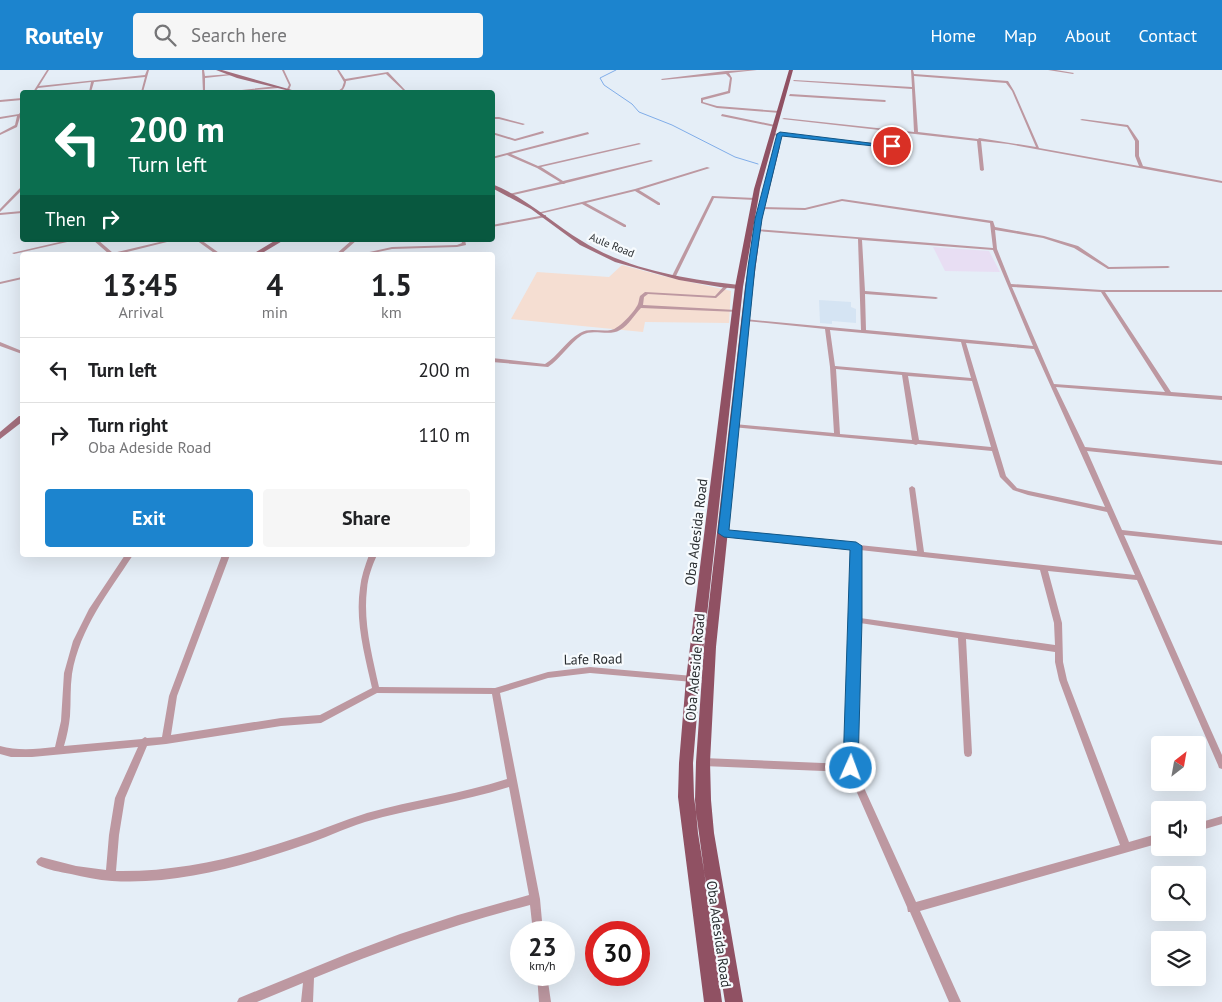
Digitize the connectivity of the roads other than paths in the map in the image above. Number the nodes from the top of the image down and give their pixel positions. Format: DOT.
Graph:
graph roads {
  1 [pos="48,70"];
  2 [pos="148,70"];
  3 [pos="203,70"];
  4 [pos="218,70"];
  5 [pos="283,70"];
  6 [pos="338,70"];
  7 [pos="756,70"];
  8 [pos="912,70"];
  9 [pos="1049,70"];
  10 [pos="726,72"];
  11 [pos="966,73"];
  12 [pos="1073,73"];
  13 [pos="794,74"];
  14 [pos="231,75"];
  15 [pos="912,75"];
  16 [pos="146,76"];
  17 [pos="203,77"];
  18 [pos="964,78"];
  19 [pos="662,79"];
  20 [pos="344,80"];
  21 [pos="93,81"];
  22 [pos="37,87"];
  23 [pos="278,87"];
  24 [pos="914,88"];
  25 [pos="288,89"];
  26 [pos="35,90"];
  27 [pos="91,90"];
  28 [pos="142,90"];
  29 [pos="204,90"];
  30 [pos="246,90"];
  31 [pos="291,90"];
  32 [pos="340,90"];
  33 [pos="404,90"];
  34 [pos="790,96"];
  35 [pos="20,99"];
  36 [pos="0,101"];
  37 [pos="885,101"];
  38 [pos="20,113"];
  39 [pos="722,115"];
  40 [pos="20,116"];
  41 [pos="782,116"];
  42 [pos="0,118"];
  43 [pos="495,119"];
  44 [pos="1082,120"];
  45 [pos="523,124"];
  46 [pos="776,131"];
  47 [pos="544,132"];
  48 [pos="588,133"];
  49 [pos="916,133"];
  50 [pos="0,134"];
  51 [pos="495,134"];
  52 [pos="979,139"];
  53 [pos="639,144"];
  54 [pos="1038,148"];
  55 [pos="508,154"];
  56 [pos="892,154"];
  57 [pos="495,157"];
  58 [pos="651,162"];
  59 [pos="538,167"];
  60 [pos="1141,167"];
  61 [pos="708,168"];
  62 [pos="982,170"];
  63 [pos="1222,182"];
  64 [pos="564,183"];
  65 [pos="495,188"];
  66 [pos="20,190"];
  67 [pos="636,190"];
  68 [pos="17,194"];
  69 [pos="510,195"];
  70 [pos="760,196"];
  71 [pos="583,203"];
  72 [pos="660,204"];
  73 [pos="0,212"];
  74 [pos="20,212"];
  75 [pos="542,215"];
  76 [pos="495,225"];
  77 [pos="625,226"];
  78 [pos="993,228"];
  79 [pos="757,230"];
  80 [pos="860,240"];
  81 [pos="65,242"];
  82 [pos="97,242"];
  83 [pos="165,242"];
  84 [pos="201,242"];
  85 [pos="277,242"];
  86 [pos="352,242"];
  87 [pos="463,242"];
  88 [pos="446,247"];
  89 [pos="995,249"];
  90 [pos="128,251"];
  91 [pos="108,252"];
  92 [pos="124,252"];
  93 [pos="216,252"];
  94 [pos="259,252"];
  95 [pos="340,252"];
  96 [pos="373,252"];
  97 [pos="448,252"];
  98 [pos="14,253"];
  99 [pos="1168,267"];
  100 [pos="674,276"];
  101 [pos="20,278"];
  102 [pos="0,283"];
  103 [pos="1009,285"];
  104 [pos="733,287"];
  105 [pos="1102,291"];
  106 [pos="1222,291"];
  107 [pos="862,292"];
  108 [pos="672,294"];
  109 [pos="703,296"];
  110 [pos="936,298"];
  111 [pos="640,306"];
  112 [pos="669,308"];
  113 [pos="700,309"];
  114 [pos="736,311"];
  115 [pos="746,320"];
  116 [pos="827,328"];
  117 [pos="864,331"];
  118 [pos="962,341"];
  119 [pos="0,344"];
  120 [pos="1036,348"];
  121 [pos="20,352"];
  122 [pos="495,360"];
  123 [pos="833,368"];
  124 [pos="905,374"];
  125 [pos="974,380"];
  126 [pos="1052,384"];
  127 [pos="1169,394"];
  128 [pos="1222,398"];
  129 [pos="731,411"];
  130 [pos="20,420"];
  131 [pos="734,426"];
  132 [pos="837,435"];
  133 [pos="0,436"];
  134 [pos="916,443"];
  135 [pos="995,449"];
  136 [pos="1082,450"];
  137 [pos="1222,463"];
  138 [pos="912,488"];
  139 [pos="1110,510"];
  140 [pos="1119,532"];
  141 [pos="724,533"];
  142 [pos="1222,543"];
  143 [pos="856,546"];
  144 [pos="709,548"];
  145 [pos="722,550"];
  146 [pos="921,553"];
  147 [pos="128,557"];
  148 [pos="225,557"];
  149 [pos="372,557"];
  150 [pos="1043,567"];
  151 [pos="1140,578"];
  152 [pos="856,620"];
  153 [pos="962,634"];
  154 [pos="1059,649"];
  155 [pos="693,679"];
  156 [pos="376,690"];
  157 [pos="495,691"];
  158 [pos="166,740"];
  159 [pos="145,742"];
  160 [pos="59,749"];
  161 [pos="0,750"];
  162 [pos="968,753"];
  163 [pos="703,762"];
  164 [pos="1222,765"];
  165 [pos="851,768"];
  166 [pos="513,781"];
  167 [pos="1222,820"];
  168 [pos="1206,825"];
  169 [pos="1151,841"];
  170 [pos="1126,848"];
  171 [pos="41,862"];
  172 [pos="111,876"];
  173 [pos="536,899"];
  174 [pos="912,908"];
  175 [pos="537,921"];
  176 [pos="309,976"];
  177 [pos="543,986"];
  178 [pos="242,1002"];
  179 [pos="307,1002"];
  180 [pos="545,1002"];
  181 [pos="713,1002"];
  182 [pos="734,1002"];
  183 [pos="955,1002"];
  1 -- 22 [label="street"];
  2 -- 16 [label="street"];
  3 -- 17 [label="street"];
  4 -- 14 [label="street"];
  5 -- 25 [label="street"];
  6 -- 20 [label="street"];
  7 -- 10 [label="street"];
  8 -- 15 [label="street"];
  9 -- 12 [label="street"];
  10 -- 19 [label="street"];
  10 -- 41 [label="street"];
  11 -- 18 [label="street"];
  13 -- 24 [label="street"];
  13 -- 34 [label="main road, Oba Adeside Road"];
  13 -- 41 [label="main road"];
  14 -- 17 [label="street"];
  14 -- 23 [label="street"];
  15 -- 18 [label="street"];
  15 -- 24 [label="street"];
  16 -- 21 [label="street"];
  16 -- 28 [label="street"];
  17 -- 29 [label="street"];
  18 -- 54 [label="street"];
  20 -- 32 [label="street"];
  20 -- 33 [label="street"];
  21 -- 22 [label="street"];
  21 -- 27 [label="street"];
  22 -- 26 [label="street"];
  23 -- 25 [label="street"];
  23 -- 30 [label="street"];
  24 -- 49 [label="street"];
  25 -- 31 [label="street"];
  34 -- 37 [label="street"];
  34 -- 41 [label="main road, Oba Adeside Road"];
  35 -- 36 [label="street"];
  38 -- 42 [label="street"];
  39 -- 46 [label="street"];
  40 -- 50 [label="street"];
  41 -- 46 [label="main road, Oba Adeside Road"];
  41 -- 49 [label="street"];
  43 -- 45 [label="street"];
  44 -- 60 [label="street"];
  46 -- 56 [label="street"];
  46 -- 70 [label="main road, Oba Adeside Road"];
  47 -- 51 [label="street"];
  48 -- 55 [label="street"];
  49 -- 52 [label="street"];
  52 -- 54 [label="street"];
  52 -- 62 [label="street"];
  53 -- 59 [label="street"];
  54 -- 60 [label="street"];
  55 -- 57 [label="street"];
  55 -- 59 [label="street"];
  58 -- 64 [label="street"];
  59 -- 64 [label="street"];
  60 -- 63 [label="street"];
  61 -- 67 [label="street"];
  64 -- 69 [label="street"];
  65 -- 69 [label="street, Aule Road"];
  66 -- 68 [label="street"];
  67 -- 71 [label="street"];
  67 -- 72 [label="street"];
  68 -- 73 [label="street"];
  69 -- 75 [label="street, Aule Road"];
  70 -- 78 [label="street"];
  70 -- 79 [label="main road, Oba Adeside Road"];
  70 -- 100 [label="street"];
  70 -- 104 [label="main road, Oba Adesida Road"];
  71 -- 75 [label="street"];
  71 -- 77 [label="street"];
  73 -- 74 [label="street"];
  75 -- 76 [label="street"];
  75 -- 100 [label="street, Aule Road"];
  78 -- 89 [label="street"];
  78 -- 99 [label="street"];
  79 -- 80 [label="street"];
  79 -- 115 [label="main road, Oba Adeside Road"];
  80 -- 89 [label="street"];
  80 -- 107 [label="street"];
  81 -- 98 [label="street"];
  82 -- 91 [label="street"];
  83 -- 90 [label="street"];
  84 -- 93 [label="street"];
  85 -- 94 [label="street"];
  86 -- 95 [label="street"];
  87 -- 88 [label="street"];
  88 -- 96 [label="street"];
  88 -- 97 [label="street"];
  89 -- 103 [label="street"];
  90 -- 92 [label="street"];
  100 -- 104 [label="street, Aule Road"];
  101 -- 102 [label="street"];
  103 -- 105 [label="street"];
  103 -- 120 [label="street"];
  104 -- 109 [label="street"];
  104 -- 114 [label="main road, Oba Adesida Road"];
  105 -- 106 [label="street"];
  105 -- 127 [label="street"];
  107 -- 110 [label="street"];
  107 -- 117 [label="street"];
  108 -- 109 [label="street"];
  108 -- 111 [label="street"];
  108 -- 112 [label="street"];
  109 -- 113 [label="street"];
  111 -- 112 [label="street"];
  111 -- 122 [label="street"];
  112 -- 113 [label="street"];
  113 -- 114 [label="street"];
  114 -- 129 [label="main road, Oba Adesida Road"];
  115 -- 116 [label="street"];
  115 -- 129 [label="main road, Oba Adeside Road"];
  116 -- 117 [label="street"];
  116 -- 123 [label="street"];
  117 -- 118 [label="street"];
  118 -- 120 [label="street"];
  118 -- 125 [label="street"];
  119 -- 121 [label="street"];
  120 -- 126 [label="street"];
  123 -- 124 [label="street"];
  123 -- 132 [label="street"];
  124 -- 125 [label="street"];
  124 -- 134 [label="street"];
  125 -- 135 [label="street"];
  126 -- 127 [label="street"];
  126 -- 136 [label="street"];
  127 -- 128 [label="street"];
  129 -- 131 [label="main road, Oba Adeside Road"];
  129 -- 144 [label="main road, Oba Adesida Road"];
  130 -- 133 [label="street"];
  131 -- 132 [label="street"];
  131 -- 141 [label="main road, Oba Adeside Road"];
  132 -- 134 [label="street"];
  134 -- 135 [label="street"];
  135 -- 139 [label="street"];
  136 -- 137 [label="street"];
  136 -- 139 [label="street"];
  138 -- 146 [label="street"];
  139 -- 140 [label="street"];
  140 -- 142 [label="street"];
  140 -- 151 [label="street"];
  141 -- 143 [label="street"];
  141 -- 145 [label="main road, Oba Adeside Road"];
  143 -- 146 [label="street"];
  143 -- 152 [label="street"];
  144 -- 145 [label="main road"];
  144 -- 155 [label="main road, Oba Adesida Road"];
  145 -- 163 [label="main road, Oba Adeside Road"];
  146 -- 150 [label="street"];
  147 -- 160 [label="street"];
  148 -- 158 [label="street"];
  149 -- 156 [label="street"];
  150 -- 151 [label="street"];
  150 -- 154 [label="street"];
  151 -- 164 [label="street"];
  152 -- 153 [label="street"];
  152 -- 165 [label="street"];
  153 -- 154 [label="street"];
  153 -- 162 [label="street"];
  154 -- 170 [label="street"];
  155 -- 157 [label="street, Lafe Road"];
  155 -- 181 [label="main road, Oba Adesida Road"];
  156 -- 157 [label="street, Lafe Road"];
  156 -- 158 [label="street"];
  157 -- 166 [label="street"];
  158 -- 159 [label="street"];
  159 -- 160 [label="street"];
  159 -- 172 [label="street"];
  160 -- 161 [label="street"];
  163 -- 165 [label="street"];
  163 -- 182 [label="main road, Oba Adeside Road"];
  165 -- 174 [label="street"];
  166 -- 172 [label="street"];
  166 -- 173 [label="street"];
  167 -- 168 [label="street"];
  169 -- 170 [label="street"];
  170 -- 174 [label="street"];
  171 -- 172 [label="street"];
  173 -- 175 [label="street"];
  173 -- 176 [label="street"];
  174 -- 183 [label="street"];
  176 -- 178 [label="street"];
  176 -- 179 [label="street"];
  177 -- 180 [label="street"];
}
